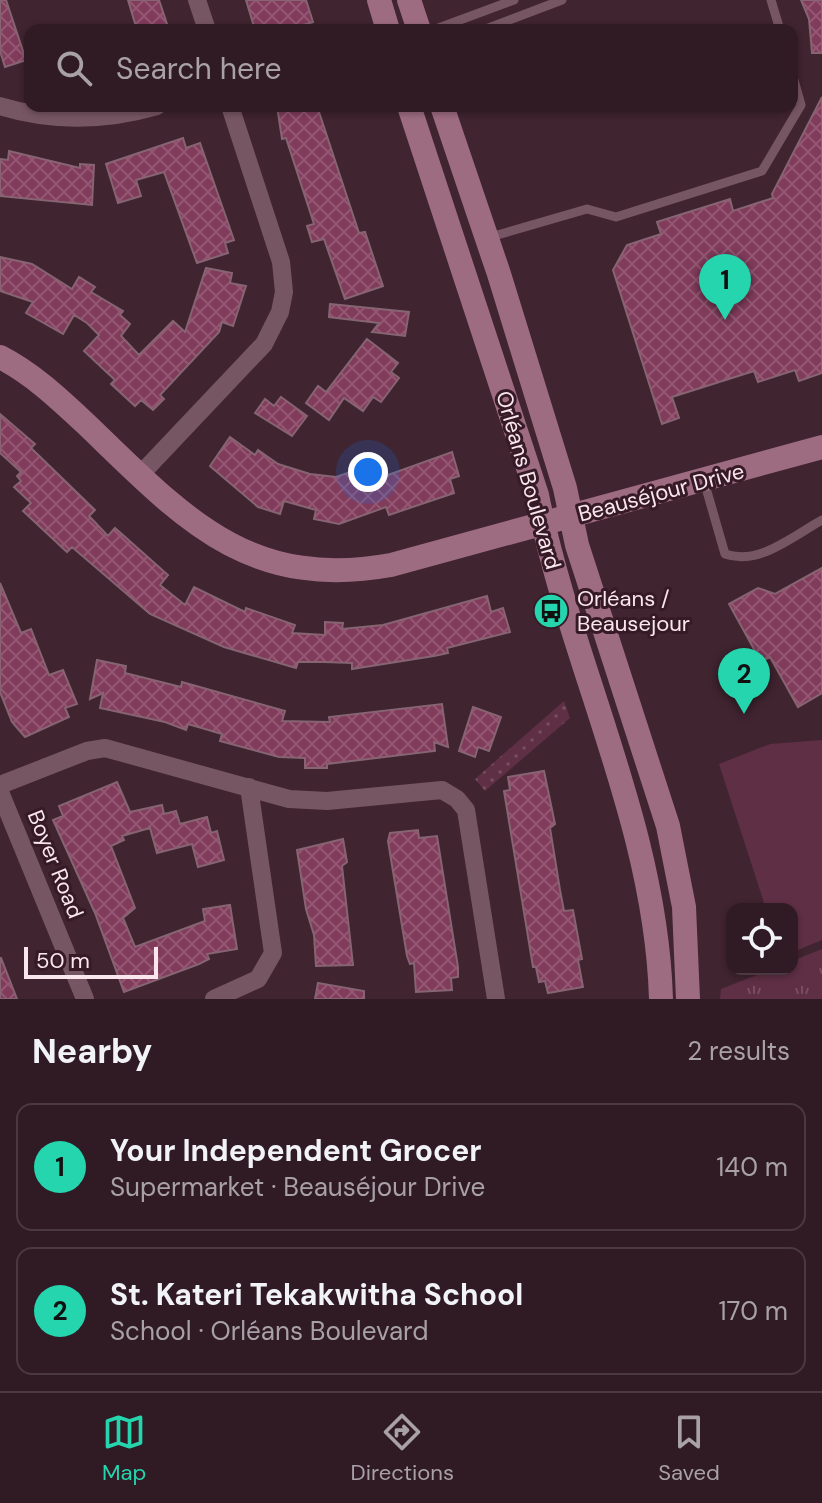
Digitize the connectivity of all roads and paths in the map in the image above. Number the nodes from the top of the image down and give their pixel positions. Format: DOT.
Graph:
graph roads {
  1 [pos="197,0"];
  2 [pos="379,0"];
  3 [pos="409,0"];
  4 [pos="514,0"];
  5 [pos="562,0"];
  6 [pos="771,0"];
  7 [pos="205,24"];
  8 [pos="386,24"];
  9 [pos="417,24"];
  10 [pos="449,24"];
  11 [pos="499,24"];
  12 [pos="778,24"];
  13 [pos="0,106"];
  14 [pos="24,111"];
  15 [pos="31,112"];
  16 [pos="128,112"];
  17 [pos="232,112"];
  18 [pos="411,112"];
  19 [pos="444,112"];
  20 [pos="797,112"];
  21 [pos="487,239"];
  22 [pos="0,357"];
  23 [pos="822,447"];
  24 [pos="140,475"];
  25 [pos="704,481"];
  26 [pos="570,517"];
  27 [pos="822,520"];
  28 [pos="542,524"];
  29 [pos="0,785"];
  30 [pos="249,787"];
  31 [pos="0,792"];
  32 [pos="85,999"];
  33 [pos="214,999"];
  34 [pos="496,999"];
  35 [pos="661,999"];
  36 [pos="688,999"];
  1 -- 7 [label="street"];
  2 -- 8 [label="main road"];
  3 -- 9 [label="main road"];
  4 -- 10 [label="lane"];
  5 -- 11 [label="lane"];
  6 -- 12 [label="lane"];
  13 -- 14 [label="street"];
  15 -- 16 [label="street"];
  17 -- 24 [label="street"];
  18 -- 28 [label="main road, Orléans Boulevard"];
  19 -- 21 [label="main road, Orléans Boulevard"];
  20 -- 21 [label="lane"];
  21 -- 26 [label="main road, Orléans Boulevard"];
  22 -- 24 [label="main road, Beauséjour Drive"];
  23 -- 25 [label="main road, Beauséjour Drive"];
  24 -- 28 [label="main road, Beauséjour Drive"];
  25 -- 26 [label="main road, Beauséjour Drive"];
  25 -- 27 [label="lane"];
  26 -- 28 [label="main road, Beauséjour Drive"];
  26 -- 36 [label="main road, Orléans Boulevard"];
  28 -- 35 [label="main road, Orléans Boulevard"];
  29 -- 30 [label="street"];
  30 -- 33 [label="street"];
  30 -- 34 [label="street"];
  31 -- 32 [label="street, Boyer Road"];
}
